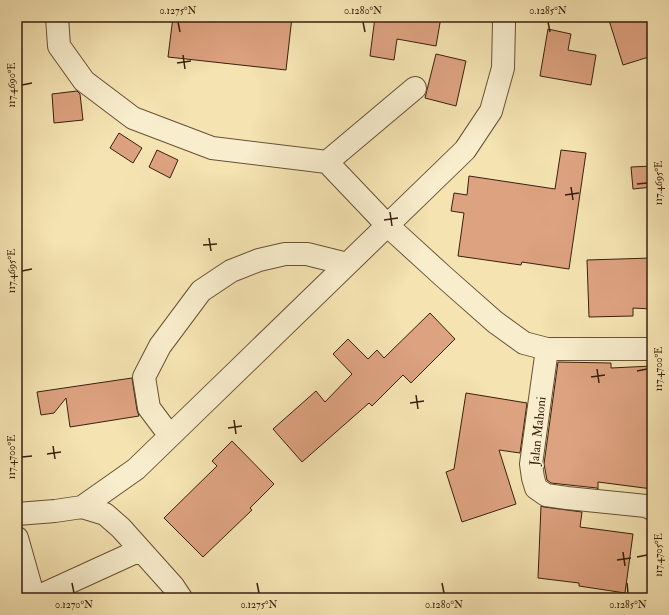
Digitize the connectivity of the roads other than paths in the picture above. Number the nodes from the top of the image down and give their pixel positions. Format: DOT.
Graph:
graph roads {
  1 [pos="57,17"];
  2 [pos="503,17"];
  3 [pos="415,88"];
  4 [pos="328,162"];
  5 [pos="387,225"];
  6 [pos="347,264"];
  7 [pos="547,349"];
  8 [pos="652,349"];
  9 [pos="170,436"];
  10 [pos="82,507"];
  11 [pos="652,509"];
  12 [pos="17,514"];
  13 [pos="17,538"];
  14 [pos="140,550"];
  15 [pos="34,598"];
  16 [pos="182,598"];
  1 -- 4 [label="street"];
  2 -- 5 [label="street"];
  3 -- 4 [label="street"];
  4 -- 5 [label="street"];
  5 -- 6 [label="street"];
  5 -- 7 [label="street"];
  6 -- 9 [label="street"];
  6 -- 9 [label="street"];
  7 -- 8 [label="street"];
  7 -- 11 [label="street, Jalan Mahoni"];
  9 -- 10 [label="street"];
  10 -- 12 [label="street"];
  10 -- 14 [label="street"];
  13 -- 15 [label="street"];
  14 -- 15 [label="street"];
  14 -- 16 [label="street"];
}
